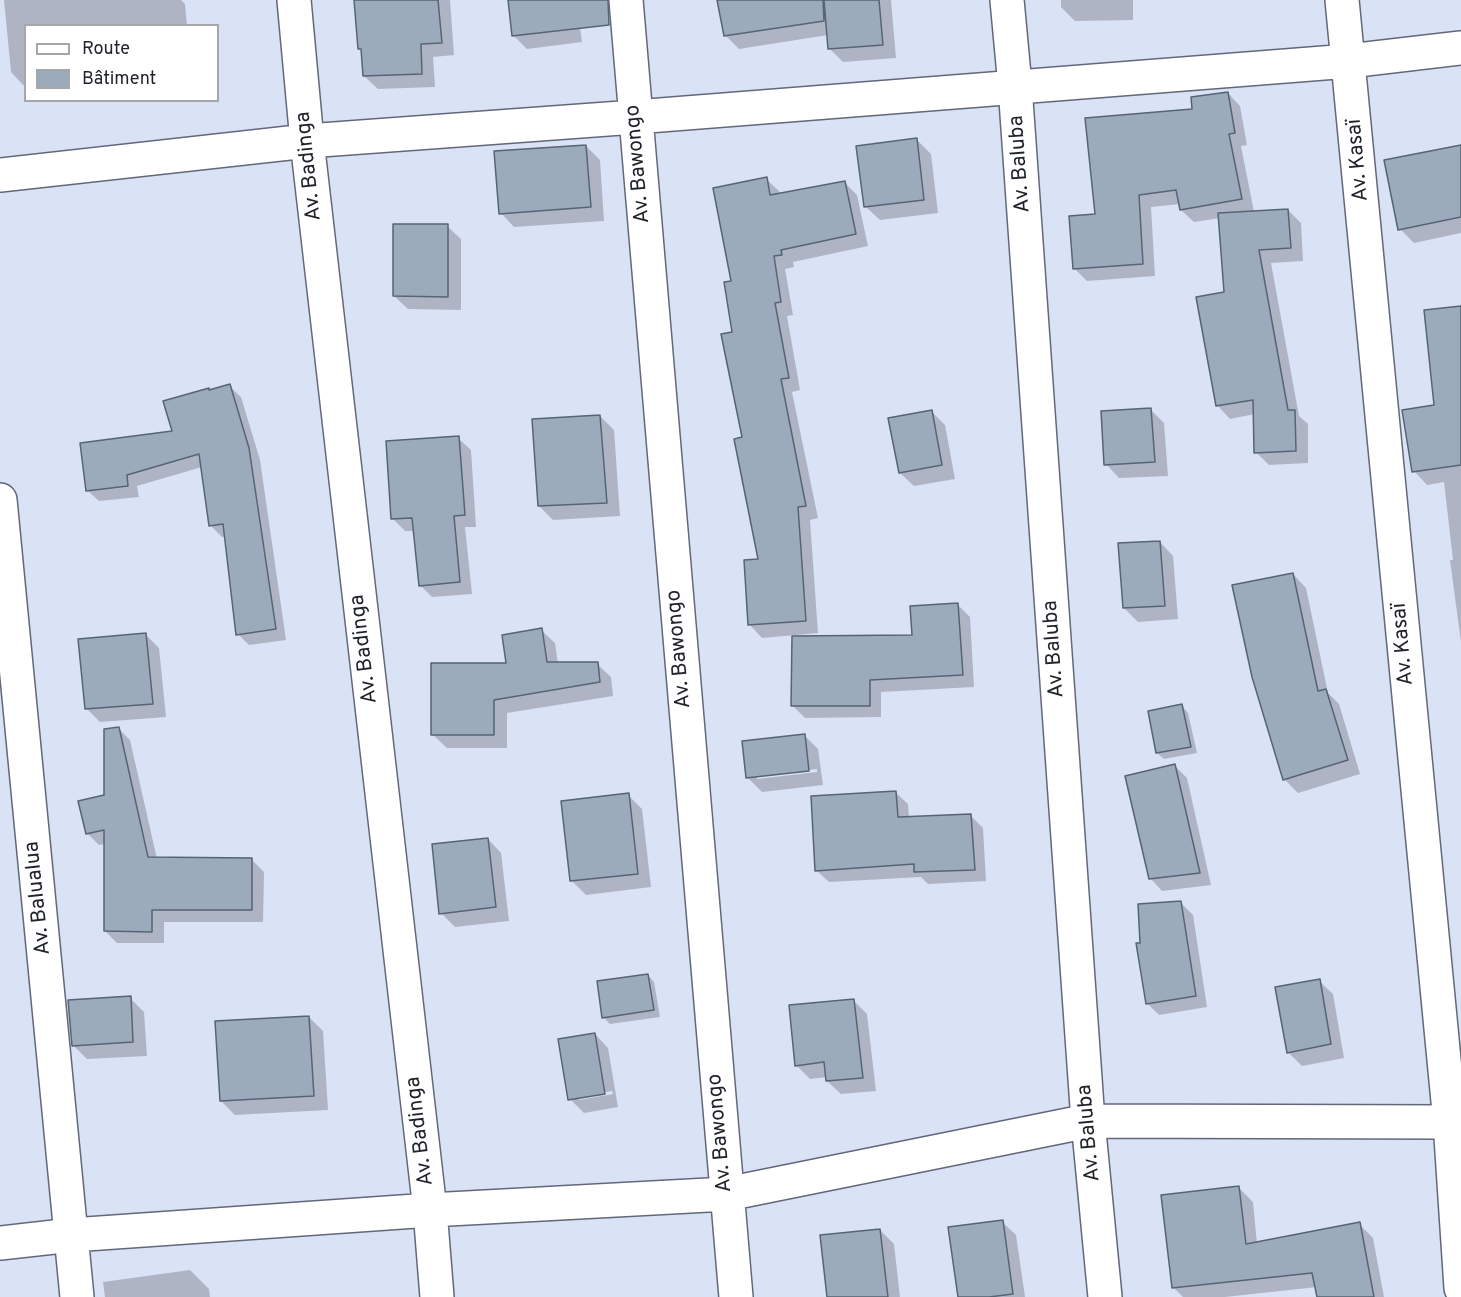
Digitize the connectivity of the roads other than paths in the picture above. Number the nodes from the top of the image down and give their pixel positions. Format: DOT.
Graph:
graph roads {
  1 [pos="294,0"];
  2 [pos="626,0"];
  3 [pos="1006,0"];
  4 [pos="1342,0"];
  5 [pos="1461,48"];
  6 [pos="1349,61"];
  7 [pos="1015,86"];
  8 [pos="635,117"];
  9 [pos="307,141"];
  10 [pos="0,175"];
  11 [pos="0,500"];
  12 [pos="1088,1121"];
  13 [pos="1455,1121"];
  14 [pos="726,1194"];
  15 [pos="430,1209"];
  16 [pos="72,1235"];
  17 [pos="0,1243"];
  18 [pos="1461,1288"];
  19 [pos="77,1297"];
  20 [pos="437,1297"];
  21 [pos="736,1297"];
  22 [pos="1105,1297"];
  1 -- 9 [label="street, Av. Badinga"];
  2 -- 8 [label="street, Av. Bawongo"];
  3 -- 7 [label="street, Av. Baluba"];
  4 -- 6 [label="street, Av. Kasaï"];
  5 -- 6 [label="street"];
  6 -- 7 [label="street"];
  6 -- 13 [label="street, Av. Kasaï"];
  7 -- 8 [label="street"];
  7 -- 12 [label="street, Av. Baluba"];
  8 -- 9 [label="street"];
  8 -- 14 [label="street, Av. Bawongo"];
  9 -- 10 [label="street"];
  9 -- 15 [label="street, Av. Badinga"];
  11 -- 16 [label="street, Av. Balualua"];
  12 -- 13 [label="street"];
  12 -- 14 [label="street"];
  12 -- 22 [label="street, Av. Baluba"];
  13 -- 18 [label="street, Av. Kasaï"];
  14 -- 15 [label="street"];
  14 -- 21 [label="street, Av. Bawongo"];
  15 -- 16 [label="street"];
  15 -- 20 [label="street, Av. Badinga"];
  16 -- 17 [label="street"];
  16 -- 19 [label="street, Av. Balualua"];
}
